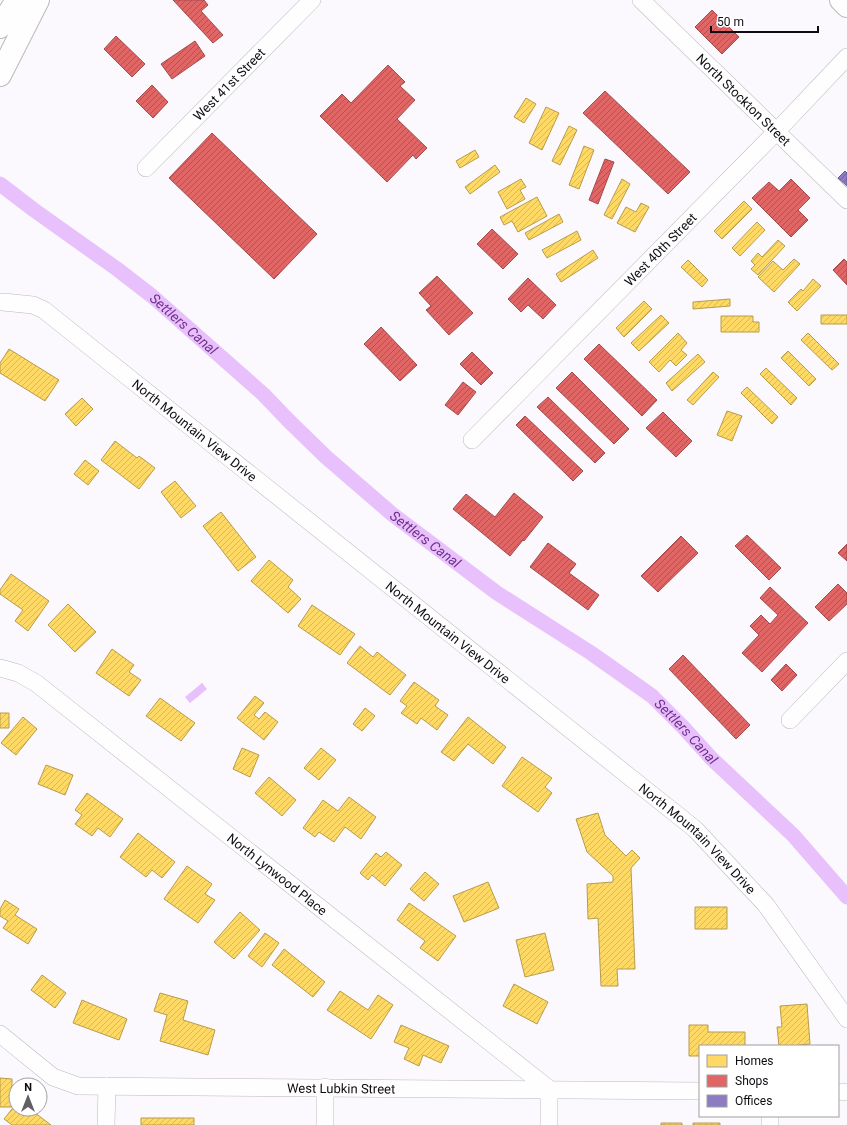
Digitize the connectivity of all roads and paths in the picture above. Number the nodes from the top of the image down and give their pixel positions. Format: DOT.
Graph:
graph roads {
  1 [pos="17,0"];
  2 [pos="38,0"];
  3 [pos="312,0"];
  4 [pos="640,0"];
  5 [pos="841,0"];
  6 [pos="847,6"];
  7 [pos="0,27"];
  8 [pos="847,57"];
  9 [pos="0,75"];
  10 [pos="776,132"];
  11 [pos="146,168"];
  12 [pos="847,200"];
  13 [pos="3,302"];
  14 [pos="472,440"];
  15 [pos="847,661"];
  16 [pos="0,668"];
  17 [pos="790,720"];
  18 [pos="847,1018"];
  19 [pos="0,1034"];
  20 [pos="107,1086"];
  21 [pos="325,1087"];
  22 [pos="549,1089"];
  23 [pos="699,1091"];
  24 [pos="106,1125"];
  25 [pos="325,1125"];
  26 [pos="549,1125"];
  1 -- 7 [label="main road"];
  2 -- 9 [label="main road"];
  3 -- 11 [label="street, West 41st Street"];
  4 -- 10 [label="street, North Stockton Street"];
  5 -- 6 [label="main road"];
  8 -- 10 [label="street, West 40th Street"];
  10 -- 12 [label="street, North Stockton Street"];
  10 -- 14 [label="street, West 40th Street"];
  13 -- 18 [label="street, North Mountain View Drive"];
  15 -- 17 [label="street"];
  16 -- 22 [label="street, North Lynwood Place"];
  19 -- 20 [label="street, West Lubkin Street"];
  20 -- 21 [label="street, West Lubkin Street"];
  20 -- 24 [label="street"];
  21 -- 22 [label="street, West Lubkin Street"];
  21 -- 25 [label="street"];
  22 -- 23 [label="street, West Lubkin Street"];
  22 -- 26 [label="street"];
}
